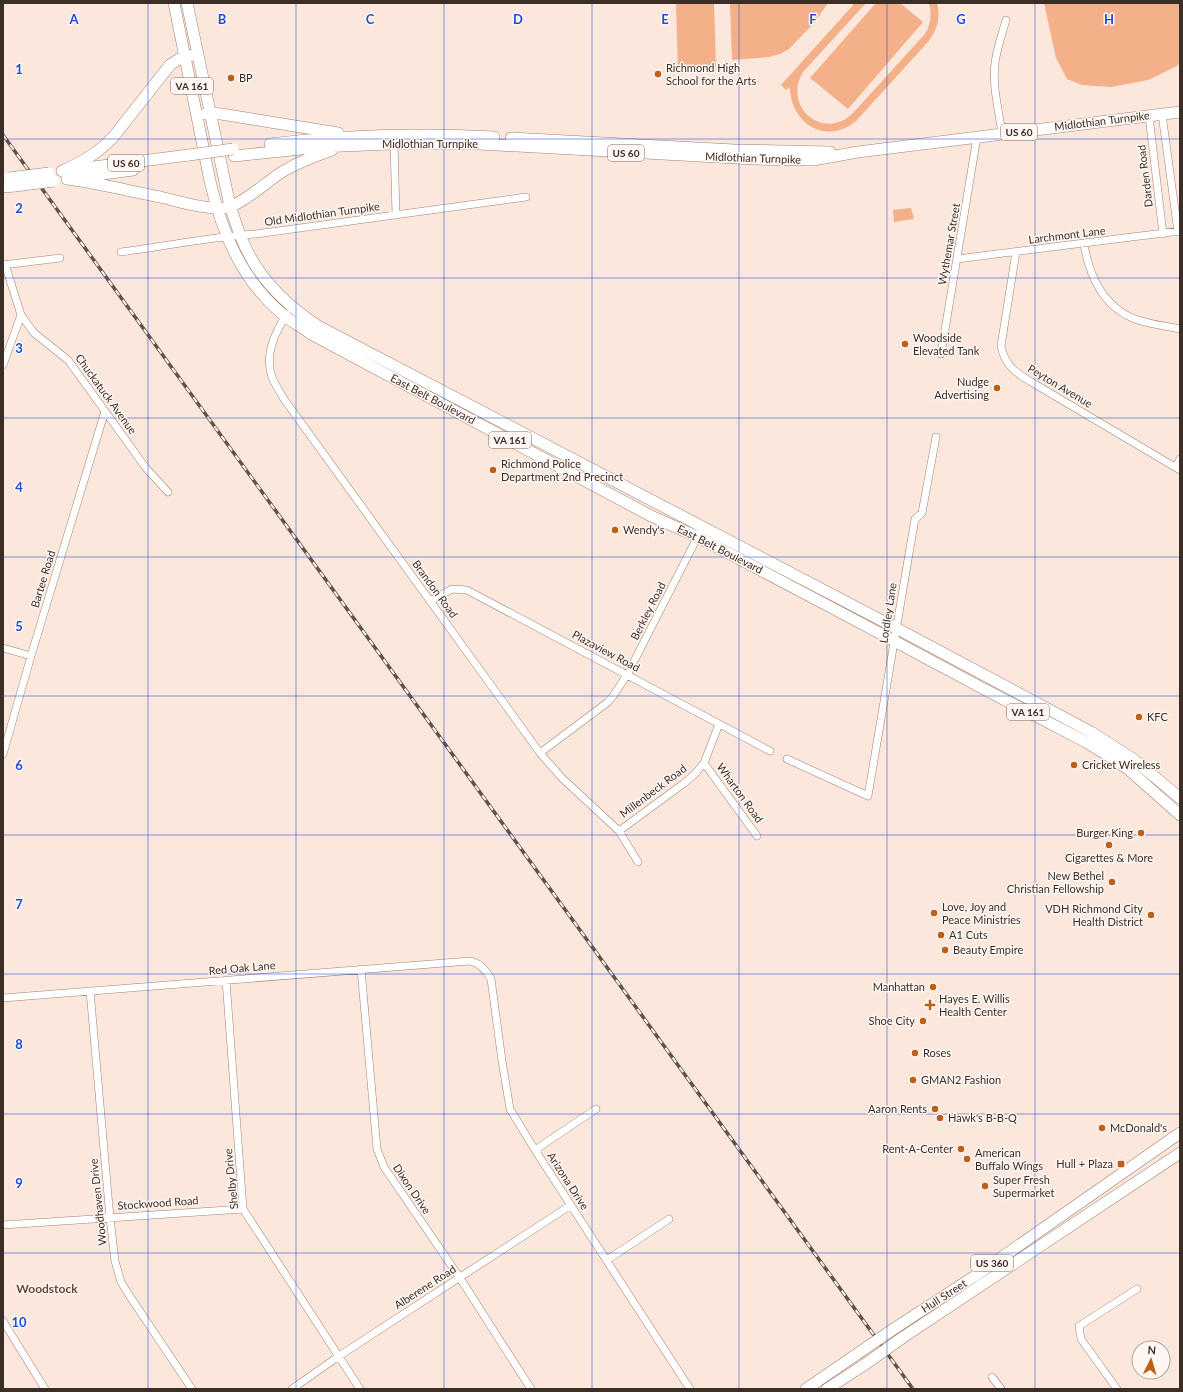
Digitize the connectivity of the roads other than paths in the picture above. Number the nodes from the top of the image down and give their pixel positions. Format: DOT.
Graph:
graph roads {
  1 [pos="174,3"];
  2 [pos="187,3"];
  3 [pos="1006,20"];
  4 [pos="196,48"];
  5 [pos="186,56"];
  6 [pos="1180,112"];
  7 [pos="211,113"];
  8 [pos="1162,114"];
  9 [pos="197,116"];
  10 [pos="1149,116"];
  11 [pos="1002,134"];
  12 [pos="358,136"];
  13 [pos="977,137"];
  14 [pos="394,143"];
  15 [pos="349,145"];
  16 [pos="858,152"];
  17 [pos="234,153"];
  18 [pos="65,175"];
  19 [pos="8,183"];
  20 [pos="526,197"];
  21 [pos="247,198"];
  22 [pos="230,206"];
  23 [pos="217,208"];
  24 [pos="396,215"];
  25 [pos="238,231"];
  26 [pos="1179,232"];
  27 [pos="1163,234"];
  28 [pos="228,236"];
  29 [pos="1084,244"];
  30 [pos="121,252"];
  31 [pos="1016,252"];
  32 [pos="60,258"];
  33 [pos="957,259"];
  34 [pos="4,264"];
  35 [pos="288,312"];
  36 [pos="21,315"];
  37 [pos="1180,329"];
  38 [pos="941,354"];
  39 [pos="3,365"];
  40 [pos="105,411"];
  41 [pos="936,437"];
  42 [pos="1180,459"];
  43 [pos="1178,469"];
  44 [pos="168,492"];
  45 [pos="700,532"];
  46 [pos="430,601"];
  47 [pos="896,628"];
  48 [pos="895,641"];
  49 [pos="3,648"];
  50 [pos="31,656"];
  51 [pos="627,675"];
  52 [pos="719,724"];
  53 [pos="770,751"];
  54 [pos="540,753"];
  55 [pos="3,754"];
  56 [pos="788,759"];
  57 [pos="704,763"];
  58 [pos="1180,798"];
  59 [pos="1180,815"];
  60 [pos="619,831"];
  61 [pos="757,836"];
  62 [pos="638,862"];
  63 [pos="481,966"];
  64 [pos="361,969"];
  65 [pos="226,980"];
  66 [pos="90,991"];
  67 [pos="3,998"];
  68 [pos="596,1109"];
  69 [pos="1180,1133"];
  70 [pos="1158,1148"];
  71 [pos="535,1150"];
  72 [pos="1180,1152"];
  73 [pos="1150,1173"];
  74 [pos="571,1205"];
  75 [pos="243,1208"];
  76 [pos="110,1218"];
  77 [pos="669,1219"];
  78 [pos="3,1225"];
  79 [pos="607,1260"];
  80 [pos="460,1278"];
  81 [pos="1137,1289"];
  82 [pos="3,1321"];
  83 [pos="339,1356"];
  84 [pos="992,1377"];
  85 [pos="45,1389"];
  86 [pos="192,1389"];
  87 [pos="292,1389"];
  88 [pos="360,1389"];
  89 [pos="531,1389"];
  90 [pos="690,1389"];
  91 [pos="806,1389"];
  92 [pos="827,1389"];
  93 [pos="1000,1389"];
  94 [pos="1118,1389"];
  1 -- 5 [label="main road, VA 161"];
  2 -- 4 [label="main road, VA 161"];
  3 -- 11 [label="street"];
  4 -- 5 [label="main road"];
  4 -- 7 [label="main road, VA 161"];
  5 -- 9 [label="main road, VA 161"];
  5 -- 18 [label="main road"];
  6 -- 8 [label="main road, Midlothian Turnpike / US 60"];
  7 -- 9 [label="main road"];
  7 -- 12 [label="main road"];
  7 -- 22 [label="main road, East Belt Boulevard / VA 161"];
  8 -- 10 [label="main road, Midlothian Turnpike / US 60"];
  8 -- 26 [label="street"];
  9 -- 23 [label="main road, East Belt Boulevard / VA 161"];
  10 -- 11 [label="main road, Midlothian Turnpike / US 60"];
  10 -- 27 [label="street, Darden Road"];
  11 -- 13 [label="main road, Midlothian Turnpike / US 60"];
  12 -- 16 [label="main road, Midlothian Turnpike / US 60"];
  12 -- 17 [label="main road, Midlothian Turnpike / US 60"];
  13 -- 16 [label="main road, Midlothian Turnpike / US 60"];
  13 -- 33 [label="street, Wythemar Street"];
  14 -- 15 [label="main road, Midlothian Turnpike / US 60"];
  14 -- 16 [label="main road, Midlothian Turnpike / US 60"];
  14 -- 24 [label="street"];
  15 -- 17 [label="main road, Midlothian Turnpike / US 60"];
  15 -- 21 [label="main road"];
  17 -- 18 [label="main road, Midlothian Turnpike / US 60"];
  18 -- 19 [label="main road, Midlothian Turnpike / US 60, bridge"];
  18 -- 23 [label="main road"];
  20 -- 24 [label="street, Old Midlothian Turnpike"];
  21 -- 22 [label="main road"];
  21 -- 25 [label="main road"];
  22 -- 23 [label="main road"];
  22 -- 25 [label="main road, East Belt Boulevard / VA 161"];
  23 -- 28 [label="main road, East Belt Boulevard / VA 161"];
  24 -- 25 [label="street, Old Midlothian Turnpike"];
  25 -- 28 [label="street, Old Midlothian Turnpike"];
  25 -- 35 [label="main road, East Belt Boulevard / VA 161"];
  26 -- 27 [label="street, Larchmont Lane"];
  27 -- 29 [label="street, Larchmont Lane"];
  28 -- 30 [label="street, Old Midlothian Turnpike"];
  28 -- 35 [label="main road, East Belt Boulevard / VA 161"];
  29 -- 31 [label="street, Larchmont Lane"];
  29 -- 37 [label="street"];
  31 -- 33 [label="street, Larchmont Lane"];
  31 -- 43 [label="street, Peyton Avenue"];
  32 -- 34 [label="street"];
  33 -- 38 [label="street, Wythemar Street"];
  34 -- 36 [label="street, Chuckatuck Avenue"];
  35 -- 45 [label="main road, East Belt Boulevard / VA 161"];
  35 -- 46 [label="street, Brandon Road"];
  36 -- 39 [label="street"];
  36 -- 40 [label="street, Chuckatuck Avenue"];
  40 -- 44 [label="street, Chuckatuck Avenue"];
  40 -- 50 [label="street, Bartee Road"];
  41 -- 47 [label="street, Lordley Lane"];
  42 -- 43 [label="street"];
  45 -- 47 [label="main road, East Belt Boulevard / VA 161"];
  45 -- 48 [label="main road, East Belt Boulevard / VA 161"];
  45 -- 51 [label="street, Berkley Road"];
  46 -- 51 [label="street, Plazaview Road"];
  46 -- 54 [label="street, Brandon Road"];
  47 -- 48 [label="street, Lordley Lane"];
  47 -- 58 [label="main road, East Belt Boulevard / VA 161"];
  48 -- 56 [label="street, Lordley Lane"];
  48 -- 59 [label="main road, East Belt Boulevard / VA 161"];
  49 -- 50 [label="street"];
  50 -- 55 [label="street, Bartee Road"];
  51 -- 52 [label="street, Plazaview Road"];
  51 -- 54 [label="street, Berkley Road"];
  52 -- 53 [label="street, Plazaview Road"];
  52 -- 57 [label="street, Millenbeck Road"];
  54 -- 60 [label="street, Brandon Road"];
  57 -- 60 [label="street, Millenbeck Road"];
  57 -- 61 [label="street, Wharton Road"];
  60 -- 62 [label="street, Brandon Road"];
  63 -- 64 [label="street, Red Oak Lane"];
  63 -- 71 [label="street, Arizona Drive"];
  64 -- 65 [label="street, Red Oak Lane"];
  64 -- 80 [label="street, Dixon Drive"];
  65 -- 66 [label="street, Red Oak Lane"];
  65 -- 75 [label="street, Shelby Drive"];
  66 -- 67 [label="street, Red Oak Lane"];
  66 -- 76 [label="street, Woodhaven Drive"];
  68 -- 71 [label="street"];
  69 -- 70 [label="main road, Hull Street / US 360"];
  70 -- 73 [label="main road"];
  70 -- 91 [label="main road, Hull Street / US 360, bridge"];
  71 -- 74 [label="street, Arizona Drive"];
  72 -- 73 [label="main road, Hull Street / US 360"];
  73 -- 92 [label="main road, Hull Street / US 360, bridge"];
  74 -- 79 [label="street, Arizona Drive"];
  74 -- 80 [label="street, Alberene Road"];
  75 -- 76 [label="street, Stockwood Road"];
  75 -- 83 [label="street, Shelby Drive"];
  76 -- 78 [label="street, Stockwood Road"];
  76 -- 86 [label="street, Woodhaven Drive"];
  77 -- 79 [label="street"];
  79 -- 90 [label="street, Arizona Drive"];
  80 -- 83 [label="street, Alberene Road"];
  80 -- 89 [label="street, Dixon Drive"];
  81 -- 94 [label="street"];
  82 -- 85 [label="street"];
  83 -- 87 [label="street, Alberene Road"];
  83 -- 88 [label="street, Shelby Drive"];
  84 -- 93 [label="street"];
}
